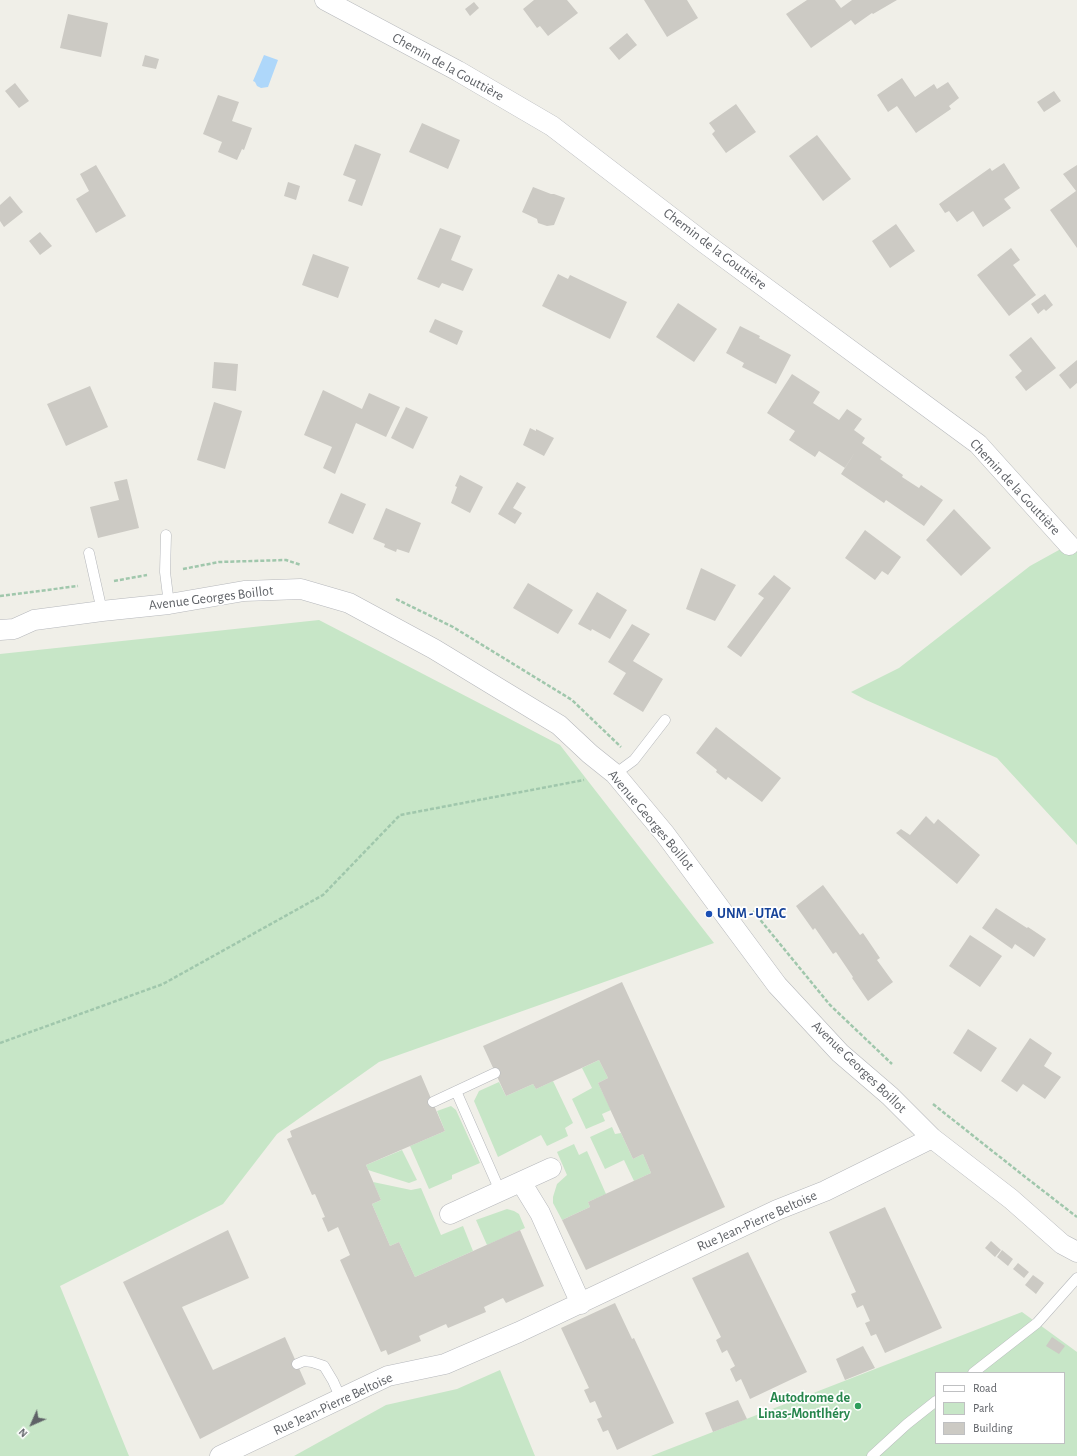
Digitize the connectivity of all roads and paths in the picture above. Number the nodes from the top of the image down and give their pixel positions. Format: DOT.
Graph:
graph roads {
  1 [pos="325,0"];
  2 [pos="166,536"];
  3 [pos="1069,545"];
  4 [pos="89,554"];
  5 [pos="308,567"];
  6 [pos="165,572"];
  7 [pos="96,584"];
  8 [pos="0,596"];
  9 [pos="392,598"];
  10 [pos="169,604"];
  11 [pos="102,611"];
  12 [pos="0,630"];
  13 [pos="665,720"];
  14 [pos="634,760"];
  15 [pos="615,774"];
  16 [pos="750,907"];
  17 [pos="0,1043"];
  18 [pos="895,1068"];
  19 [pos="495,1073"];
  20 [pos="456,1091"];
  21 [pos="433,1102"];
  22 [pos="932,1102"];
  23 [pos="932,1138"];
  24 [pos="551,1168"];
  25 [pos="522,1182"];
  26 [pos="500,1191"];
  27 [pos="450,1214"];
  28 [pos="1077,1217"];
  29 [pos="1077,1252"];
  30 [pos="1077,1278"];
  31 [pos="581,1304"];
  32 [pos="297,1364"];
  33 [pos="974,1372"];
  34 [pos="341,1398"];
  35 [pos="935,1403"];
  36 [pos="220,1456"];
  37 [pos="872,1456"];
  1 -- 3 [label="street, Chemin de la Gouttière"];
  2 -- 6 [label="lane"];
  4 -- 7 [label="lane"];
  5 -- 6 [label="path"];
  6 -- 7 [label="path"];
  6 -- 10 [label="lane"];
  7 -- 8 [label="path"];
  7 -- 11 [label="lane"];
  9 -- 14 [label="path"];
  10 -- 11 [label="street, Avenue Georges Boillot"];
  10 -- 15 [label="street, Avenue Georges Boillot"];
  11 -- 12 [label="street, Avenue Georges Boillot"];
  13 -- 14 [label="lane"];
  14 -- 15 [label="lane"];
  15 -- 17 [label="path"];
  15 -- 23 [label="street, Avenue Georges Boillot"];
  16 -- 18 [label="path"];
  19 -- 20 [label="lane"];
  20 -- 21 [label="lane"];
  20 -- 26 [label="lane"];
  22 -- 28 [label="path"];
  23 -- 29 [label="street, Avenue Georges Boillot"];
  23 -- 31 [label="street, Rue Jean-Pierre Beltoise"];
  24 -- 25 [label="street"];
  25 -- 26 [label="street"];
  25 -- 31 [label="street"];
  26 -- 27 [label="street"];
  30 -- 33 [label="lane"];
  31 -- 34 [label="street, Rue Jean-Pierre Beltoise"];
  32 -- 34 [label="lane"];
  34 -- 36 [label="street, Rue Jean-Pierre Beltoise"];
  35 -- 37 [label="lane"];
}
